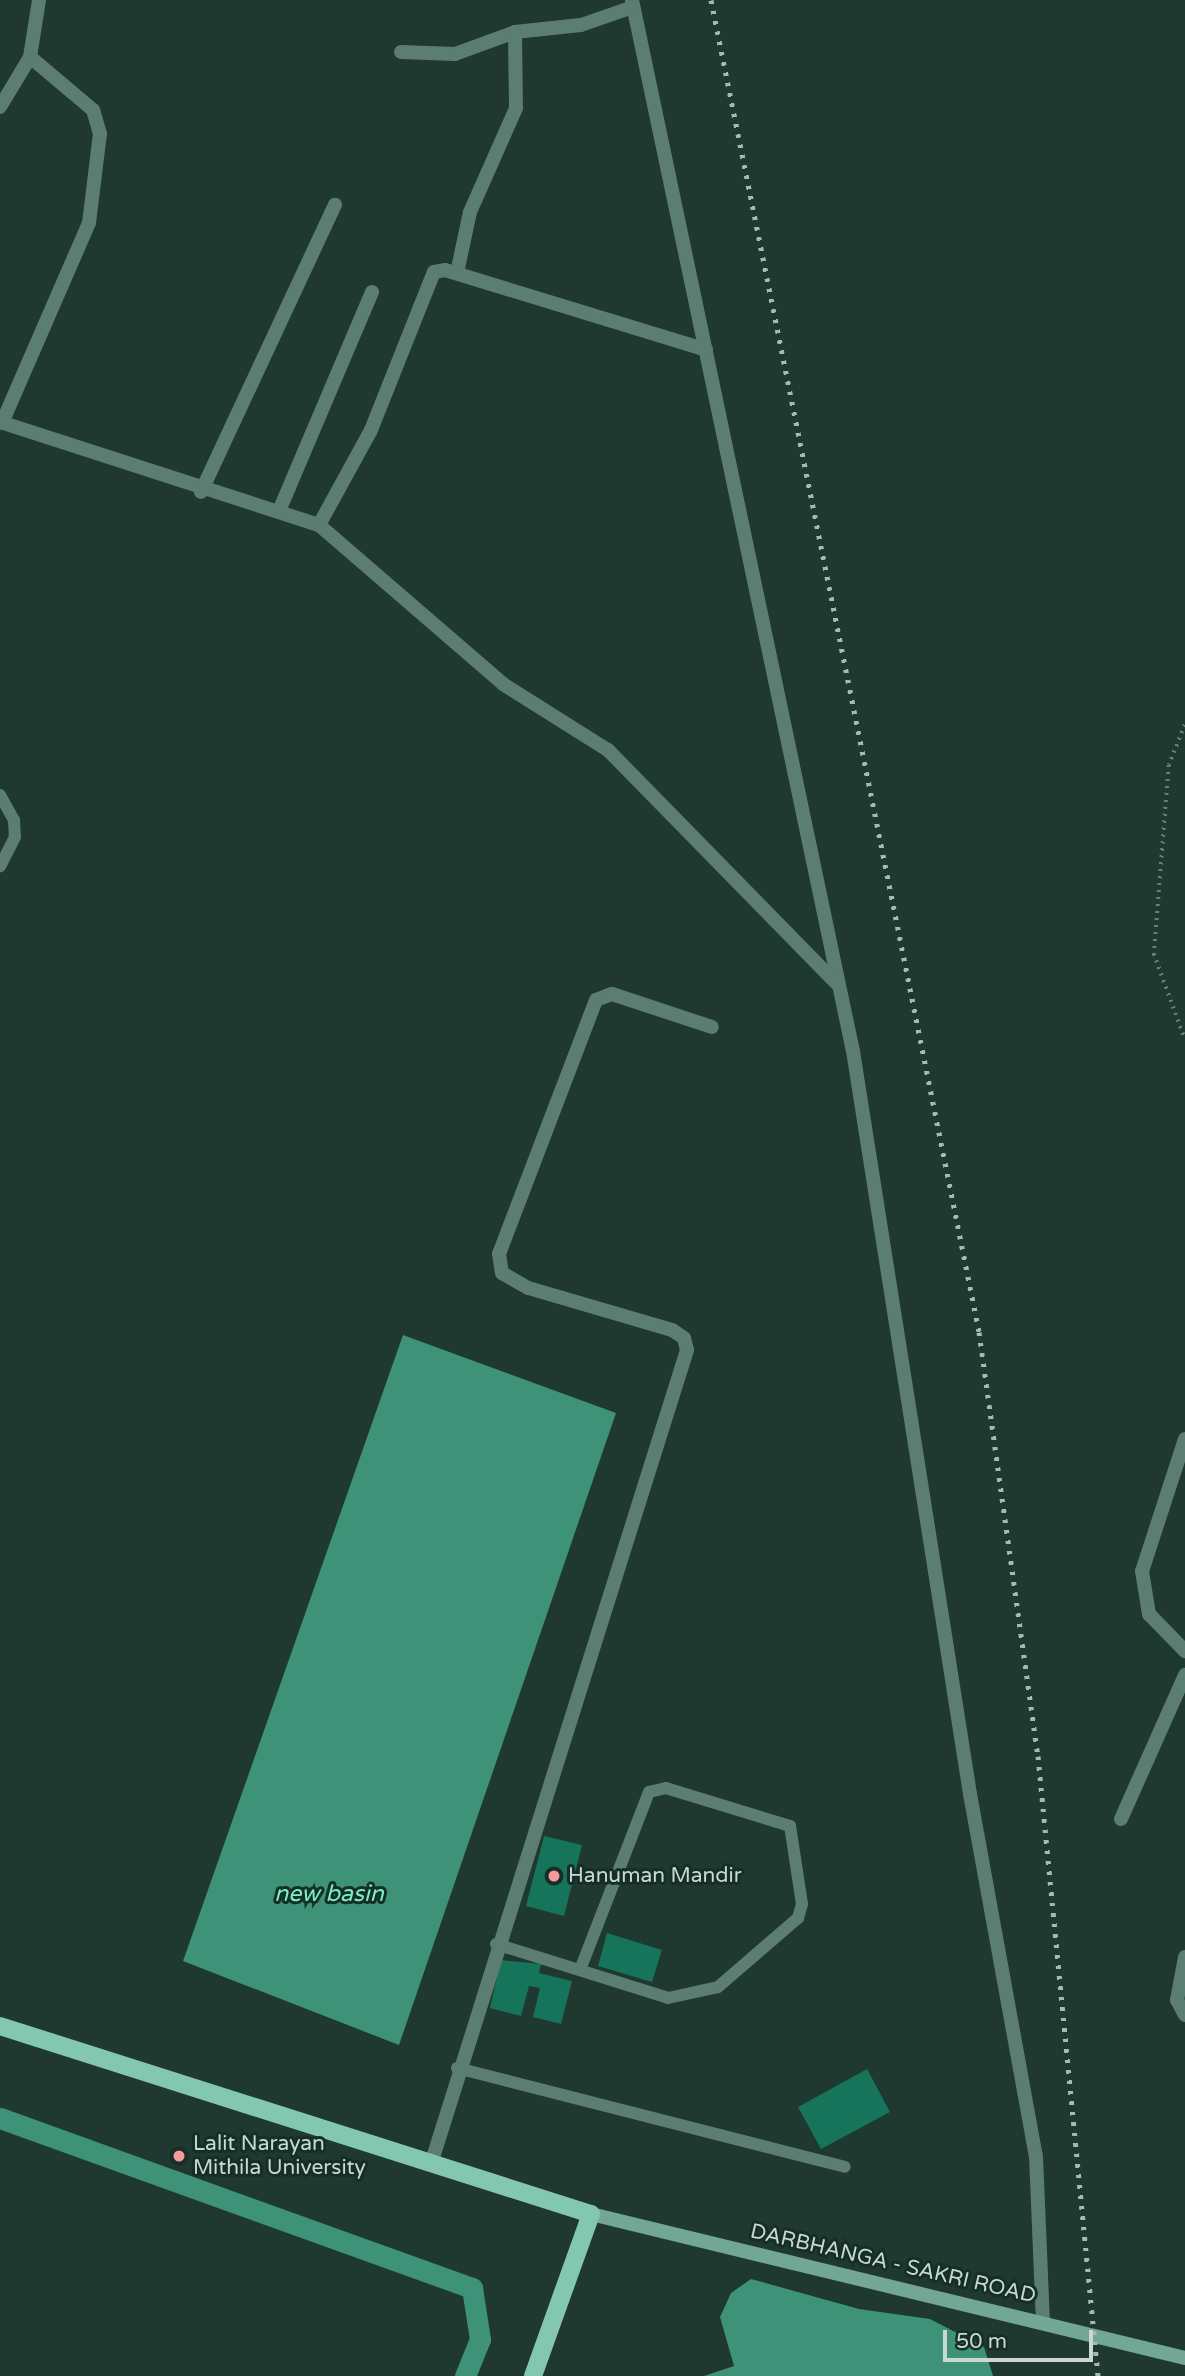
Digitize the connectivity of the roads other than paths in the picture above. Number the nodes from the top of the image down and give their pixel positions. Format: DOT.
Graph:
graph roads {
  1 [pos="39,0"];
  2 [pos="632,4"];
  3 [pos="515,32"];
  4 [pos="401,52"];
  5 [pos="30,57"];
  6 [pos="0,107"];
  7 [pos="335,205"];
  8 [pos="457,274"];
  9 [pos="372,292"];
  10 [pos="706,351"];
  11 [pos="1,423"];
  12 [pos="201,492"];
  13 [pos="279,511"];
  14 [pos="318,525"];
  15 [pos="0,795"];
  16 [pos="0,866"];
  17 [pos="837,984"];
  18 [pos="712,1027"];
  19 [pos="1185,1439"];
  20 [pos="1185,1651"];
  21 [pos="1185,1675"];
  22 [pos="1121,1819"];
  23 [pos="496,1944"];
  24 [pos="1185,1957"];
  25 [pos="580,1970"];
  26 [pos="1185,2015"];
  27 [pos="0,2026"];
  28 [pos="457,2068"];
  29 [pos="431,2164"];
  30 [pos="845,2167"];
  31 [pos="591,2214"];
  32 [pos="1042,2321"];
  33 [pos="1185,2358"];
  34 [pos="533,2376"];
  1 -- 5 [label="street"];
  2 -- 3 [label="street"];
  2 -- 10 [label="street"];
  3 -- 4 [label="street"];
  3 -- 8 [label="street"];
  5 -- 6 [label="street"];
  5 -- 11 [label="street"];
  7 -- 12 [label="street"];
  8 -- 10 [label="street"];
  8 -- 14 [label="street"];
  9 -- 13 [label="street"];
  10 -- 17 [label="street"];
  11 -- 12 [label="street"];
  12 -- 13 [label="street"];
  13 -- 14 [label="street"];
  14 -- 17 [label="street"];
  15 -- 16 [label="lane"];
  17 -- 32 [label="street"];
  18 -- 23 [label="street"];
  19 -- 20 [label="street"];
  21 -- 22 [label="street"];
  23 -- 25 [label="lane"];
  23 -- 28 [label="street"];
  24 -- 26 [label="street"];
  25 -- 25 [label="lane"];
  27 -- 29 [label="main road"];
  28 -- 29 [label="street"];
  28 -- 30 [label="lane"];
  29 -- 31 [label="main road"];
  31 -- 32 [label="main road, DARBHANGA - SAKRI ROAD"];
  31 -- 34 [label="main road"];
  32 -- 33 [label="main road, DARBHANGA - SAKRI ROAD"];
}
